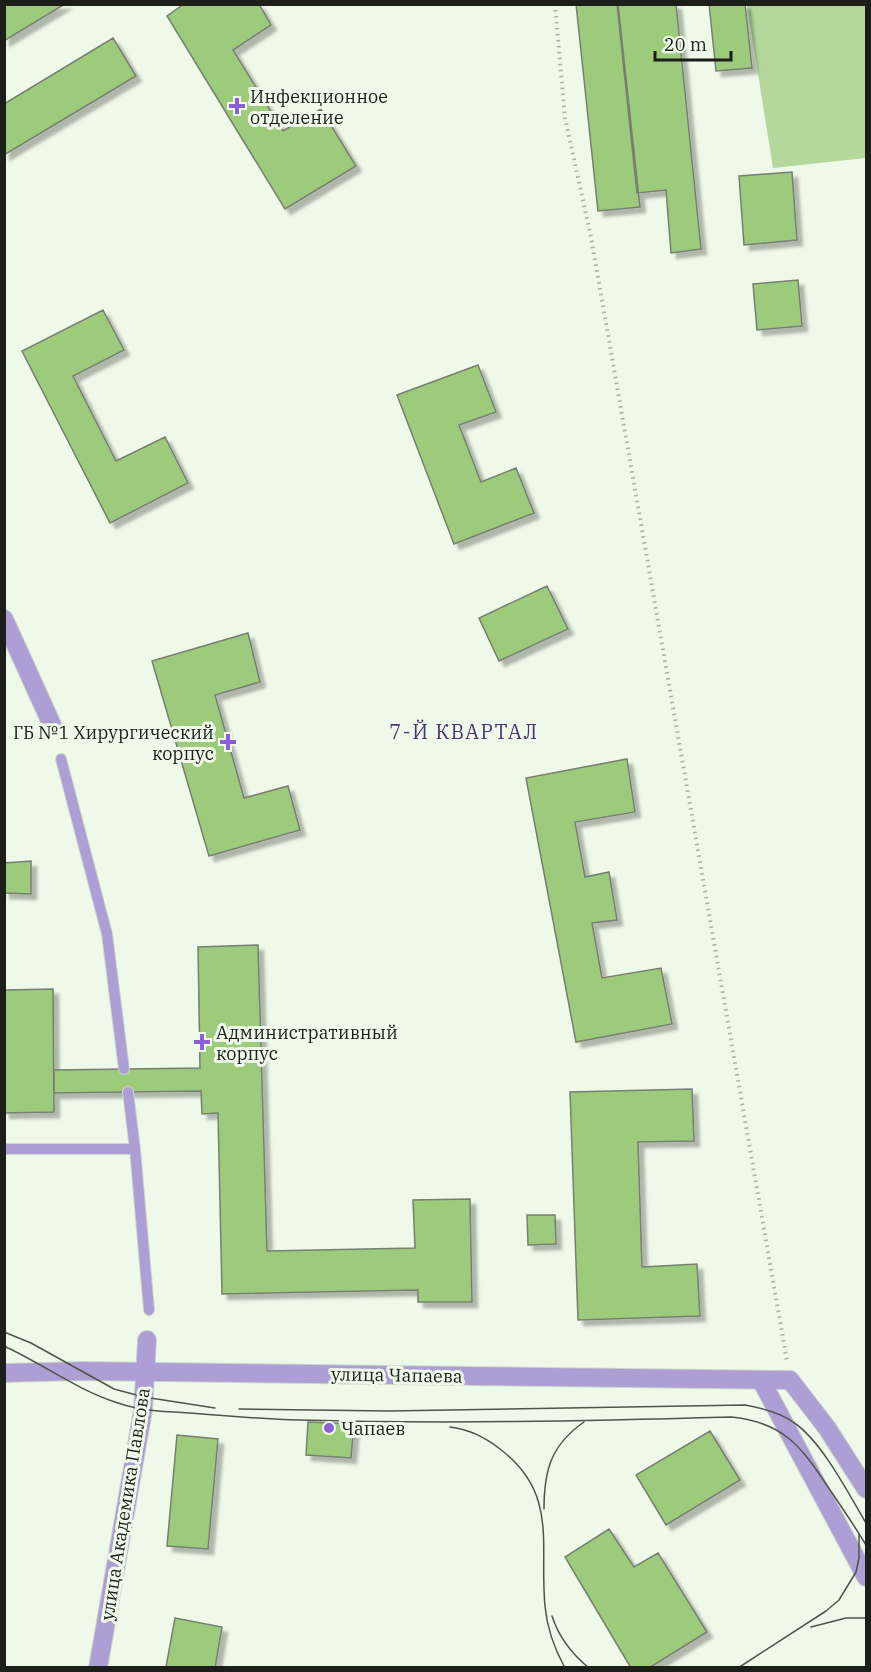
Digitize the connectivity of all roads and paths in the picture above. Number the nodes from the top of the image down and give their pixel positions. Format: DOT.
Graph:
graph roads {
  1 [pos="555,4"];
  2 [pos="4,619"];
  3 [pos="53,727"];
  4 [pos="61,759"];
  5 [pos="124,1069"];
  6 [pos="128,1092"];
  7 [pos="4,1149"];
  8 [pos="135,1149"];
  9 [pos="149,1310"];
  10 [pos="147,1340"];
  11 [pos="146,1372"];
  12 [pos="4,1373"];
  13 [pos="761,1380"];
  14 [pos="790,1380"];
  15 [pos="867,1489"];
  16 [pos="867,1577"];
  17 [pos="98,1668"];
  1 -- 14 [label="path"];
  2 -- 3 [label="street"];
  4 -- 5 [label="lane"];
  6 -- 8 [label="lane"];
  7 -- 8 [label="lane"];
  8 -- 9 [label="lane"];
  10 -- 11 [label="street, улица Академика Павлова"];
  11 -- 12 [label="street, улица Чапаева"];
  11 -- 13 [label="street, улица Чапаева"];
  11 -- 17 [label="street, улица Академика Павлова"];
  13 -- 14 [label="street, улица Чапаева"];
  13 -- 16 [label="street"];
  14 -- 15 [label="street"];
}
